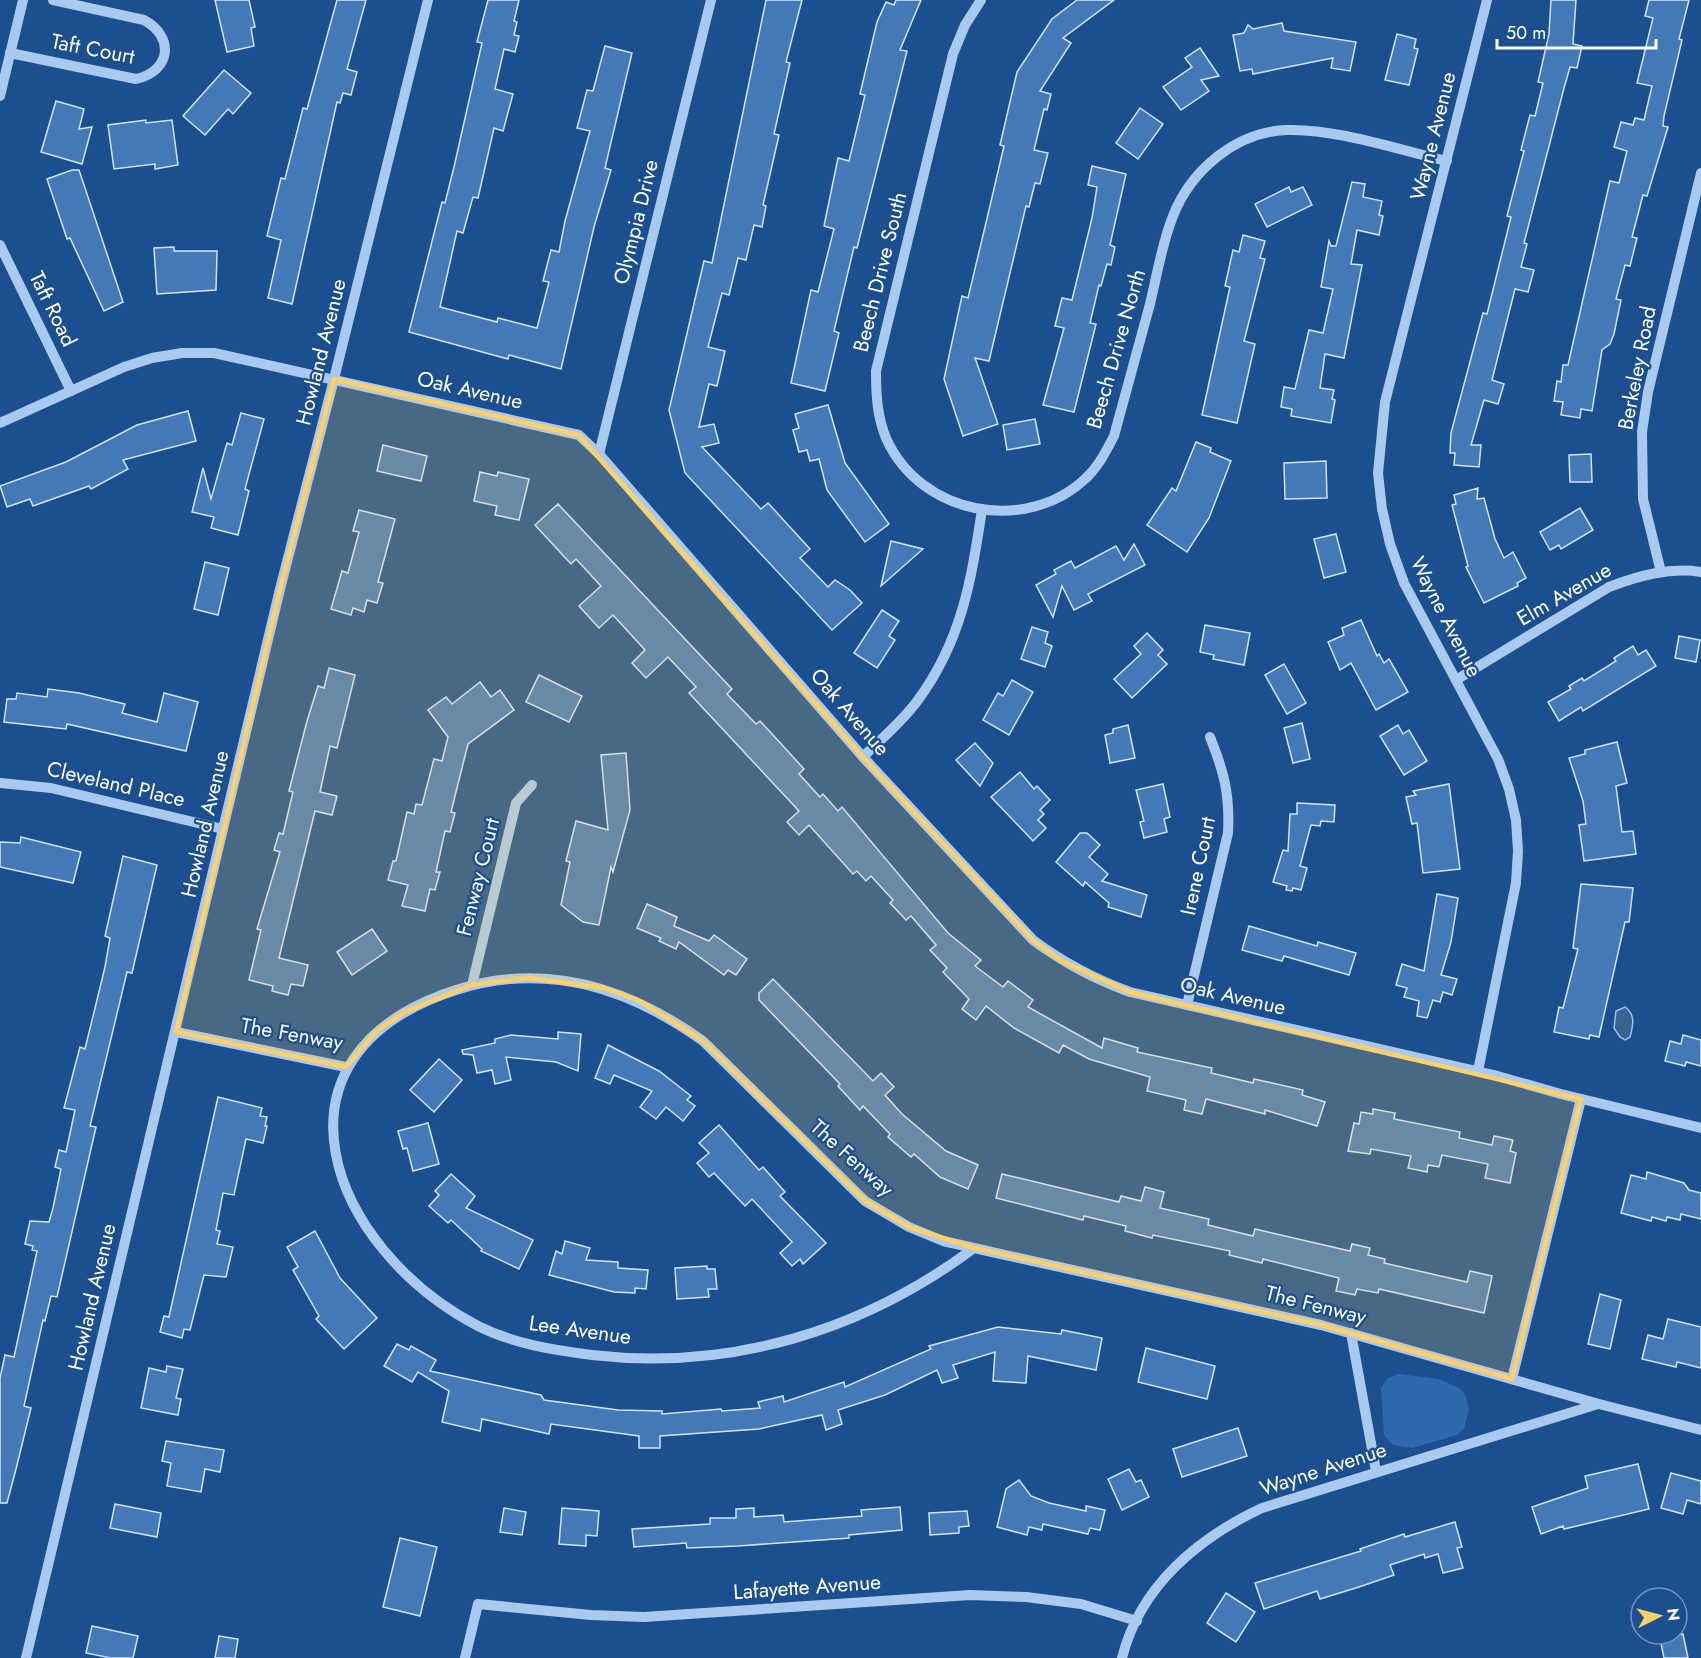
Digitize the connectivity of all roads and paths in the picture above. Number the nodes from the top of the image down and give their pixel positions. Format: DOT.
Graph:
graph roads {
  1 [pos="23,0"];
  2 [pos="53,0"];
  3 [pos="428,0"];
  4 [pos="711,0"];
  5 [pos="981,0"];
  6 [pos="1487,0"];
  7 [pos="10,53"];
  8 [pos="0,96"];
  9 [pos="1447,161"];
  10 [pos="1701,173"];
  11 [pos="0,245"];
  12 [pos="334,379"];
  13 [pos="71,391"];
  14 [pos="0,423"];
  15 [pos="599,454"];
  16 [pos="982,510"];
  17 [pos="1661,572"];
  18 [pos="1701,572"];
  19 [pos="1456,680"];
  20 [pos="1210,737"];
  21 [pos="863,757"];
  22 [pos="0,783"];
  23 [pos="532,785"];
  24 [pos="223,829"];
  25 [pos="472,985"];
  26 [pos="1187,1005"];
  27 [pos="176,1032"];
  28 [pos="346,1067"];
  29 [pos="1478,1071"];
  30 [pos="1581,1099"];
  31 [pos="1701,1128"];
  32 [pos="974,1248"];
  33 [pos="1351,1333"];
  34 [pos="1512,1379"];
  35 [pos="1599,1404"];
  36 [pos="1701,1430"];
  37 [pos="1376,1471"];
  38 [pos="1137,1621"];
  39 [pos="26,1658"];
  40 [pos="465,1658"];
  41 [pos="1122,1658"];
  1 -- 7 [label="street"];
  2 -- 7 [label="street, Taft Court"];
  3 -- 12 [label="street, Howland Avenue"];
  4 -- 15 [label="street, Olympia Drive"];
  5 -- 16 [label="street, Beech Drive South"];
  6 -- 9 [label="street, Wayne Avenue"];
  7 -- 8 [label="street"];
  9 -- 16 [label="street, Beech Drive North"];
  9 -- 19 [label="street, Wayne Avenue"];
  10 -- 17 [label="street, Berkeley Road"];
  11 -- 13 [label="street, Taft Road"];
  12 -- 13 [label="street, Oak Avenue"];
  12 -- 15 [label="street, Oak Avenue"];
  12 -- 24 [label="street, Howland Avenue"];
  13 -- 14 [label="street, Oak Avenue"];
  15 -- 21 [label="street, Oak Avenue"];
  16 -- 21 [label="street"];
  17 -- 18 [label="street, Elm Avenue"];
  17 -- 19 [label="street, Elm Avenue"];
  19 -- 29 [label="street, Wayne Avenue"];
  20 -- 26 [label="street, Irene Court"];
  21 -- 26 [label="street, Oak Avenue"];
  22 -- 24 [label="street, Cleveland Place"];
  23 -- 25 [label="street, Fenway Court"];
  24 -- 27 [label="street, Howland Avenue"];
  25 -- 28 [label="street, The Fenway"];
  25 -- 32 [label="street, The Fenway"];
  26 -- 29 [label="street, Oak Avenue"];
  27 -- 28 [label="street, The Fenway"];
  27 -- 39 [label="street, Howland Avenue"];
  28 -- 32 [label="street, Lee Avenue"];
  29 -- 30 [label="street, Oak Avenue"];
  30 -- 31 [label="street, Oak Avenue"];
  30 -- 34 [label="street"];
  32 -- 33 [label="street, The Fenway"];
  33 -- 34 [label="street, The Fenway"];
  33 -- 37 [label="street"];
  34 -- 35 [label="street, The Fenway"];
  35 -- 36 [label="street, The Fenway"];
  35 -- 37 [label="street, Wayne Avenue"];
  37 -- 38 [label="street, Wayne Avenue"];
  38 -- 40 [label="street, Lafayette Avenue"];
  38 -- 41 [label="street, Wayne Avenue"];
}
